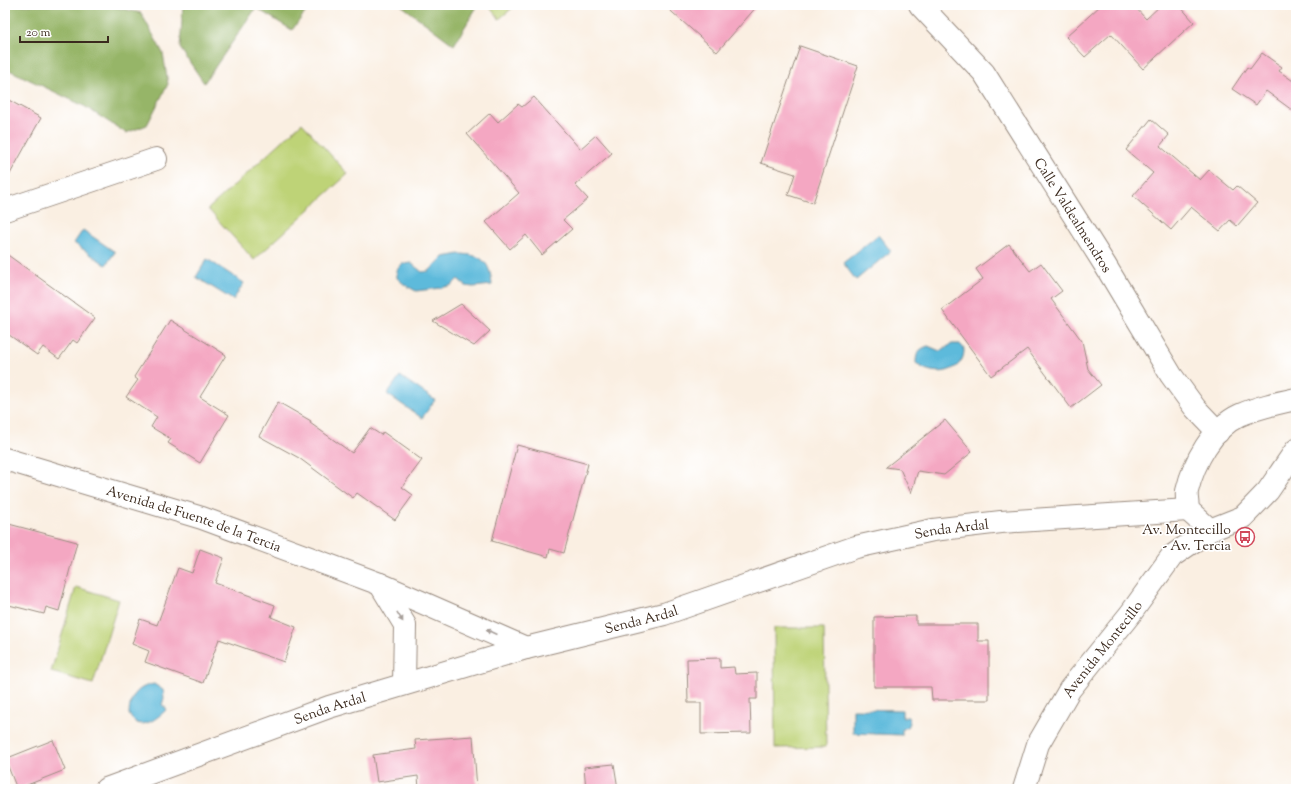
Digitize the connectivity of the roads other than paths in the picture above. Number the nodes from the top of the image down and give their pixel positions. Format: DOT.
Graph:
graph roads {
  1 [pos="920,5"];
  2 [pos="156,159"];
  3 [pos="5,210"];
  4 [pos="1296,399"];
  5 [pos="1218,432"];
  6 [pos="1296,450"];
  7 [pos="5,459"];
  8 [pos="1188,510"];
  9 [pos="1210,530"];
  10 [pos="380,584"];
  11 [pos="526,648"];
  12 [pos="404,684"];
  13 [pos="106,789"];
  14 [pos="1024,789"];
  1 -- 5 [label="street, Calle Valdealmendros"];
  2 -- 3 [label="street"];
  4 -- 5 [label="street"];
  5 -- 8 [label="street"];
  6 -- 9 [label="street, Avenida Montecillo"];
  7 -- 10 [label="street, Avenida de Fuente de la Tercia"];
  8 -- 9 [label="street"];
  8 -- 11 [label="street, Senda Ardal"];
  9 -- 14 [label="street, Avenida Montecillo"];
  11 -- 10 [label="street, Avenida de Fuente de la Tercia, one-way"];
  10 -- 12 [label="street, one-way"];
  11 -- 12 [label="street, Senda Ardal"];
  12 -- 13 [label="street, Senda Ardal"];
}
